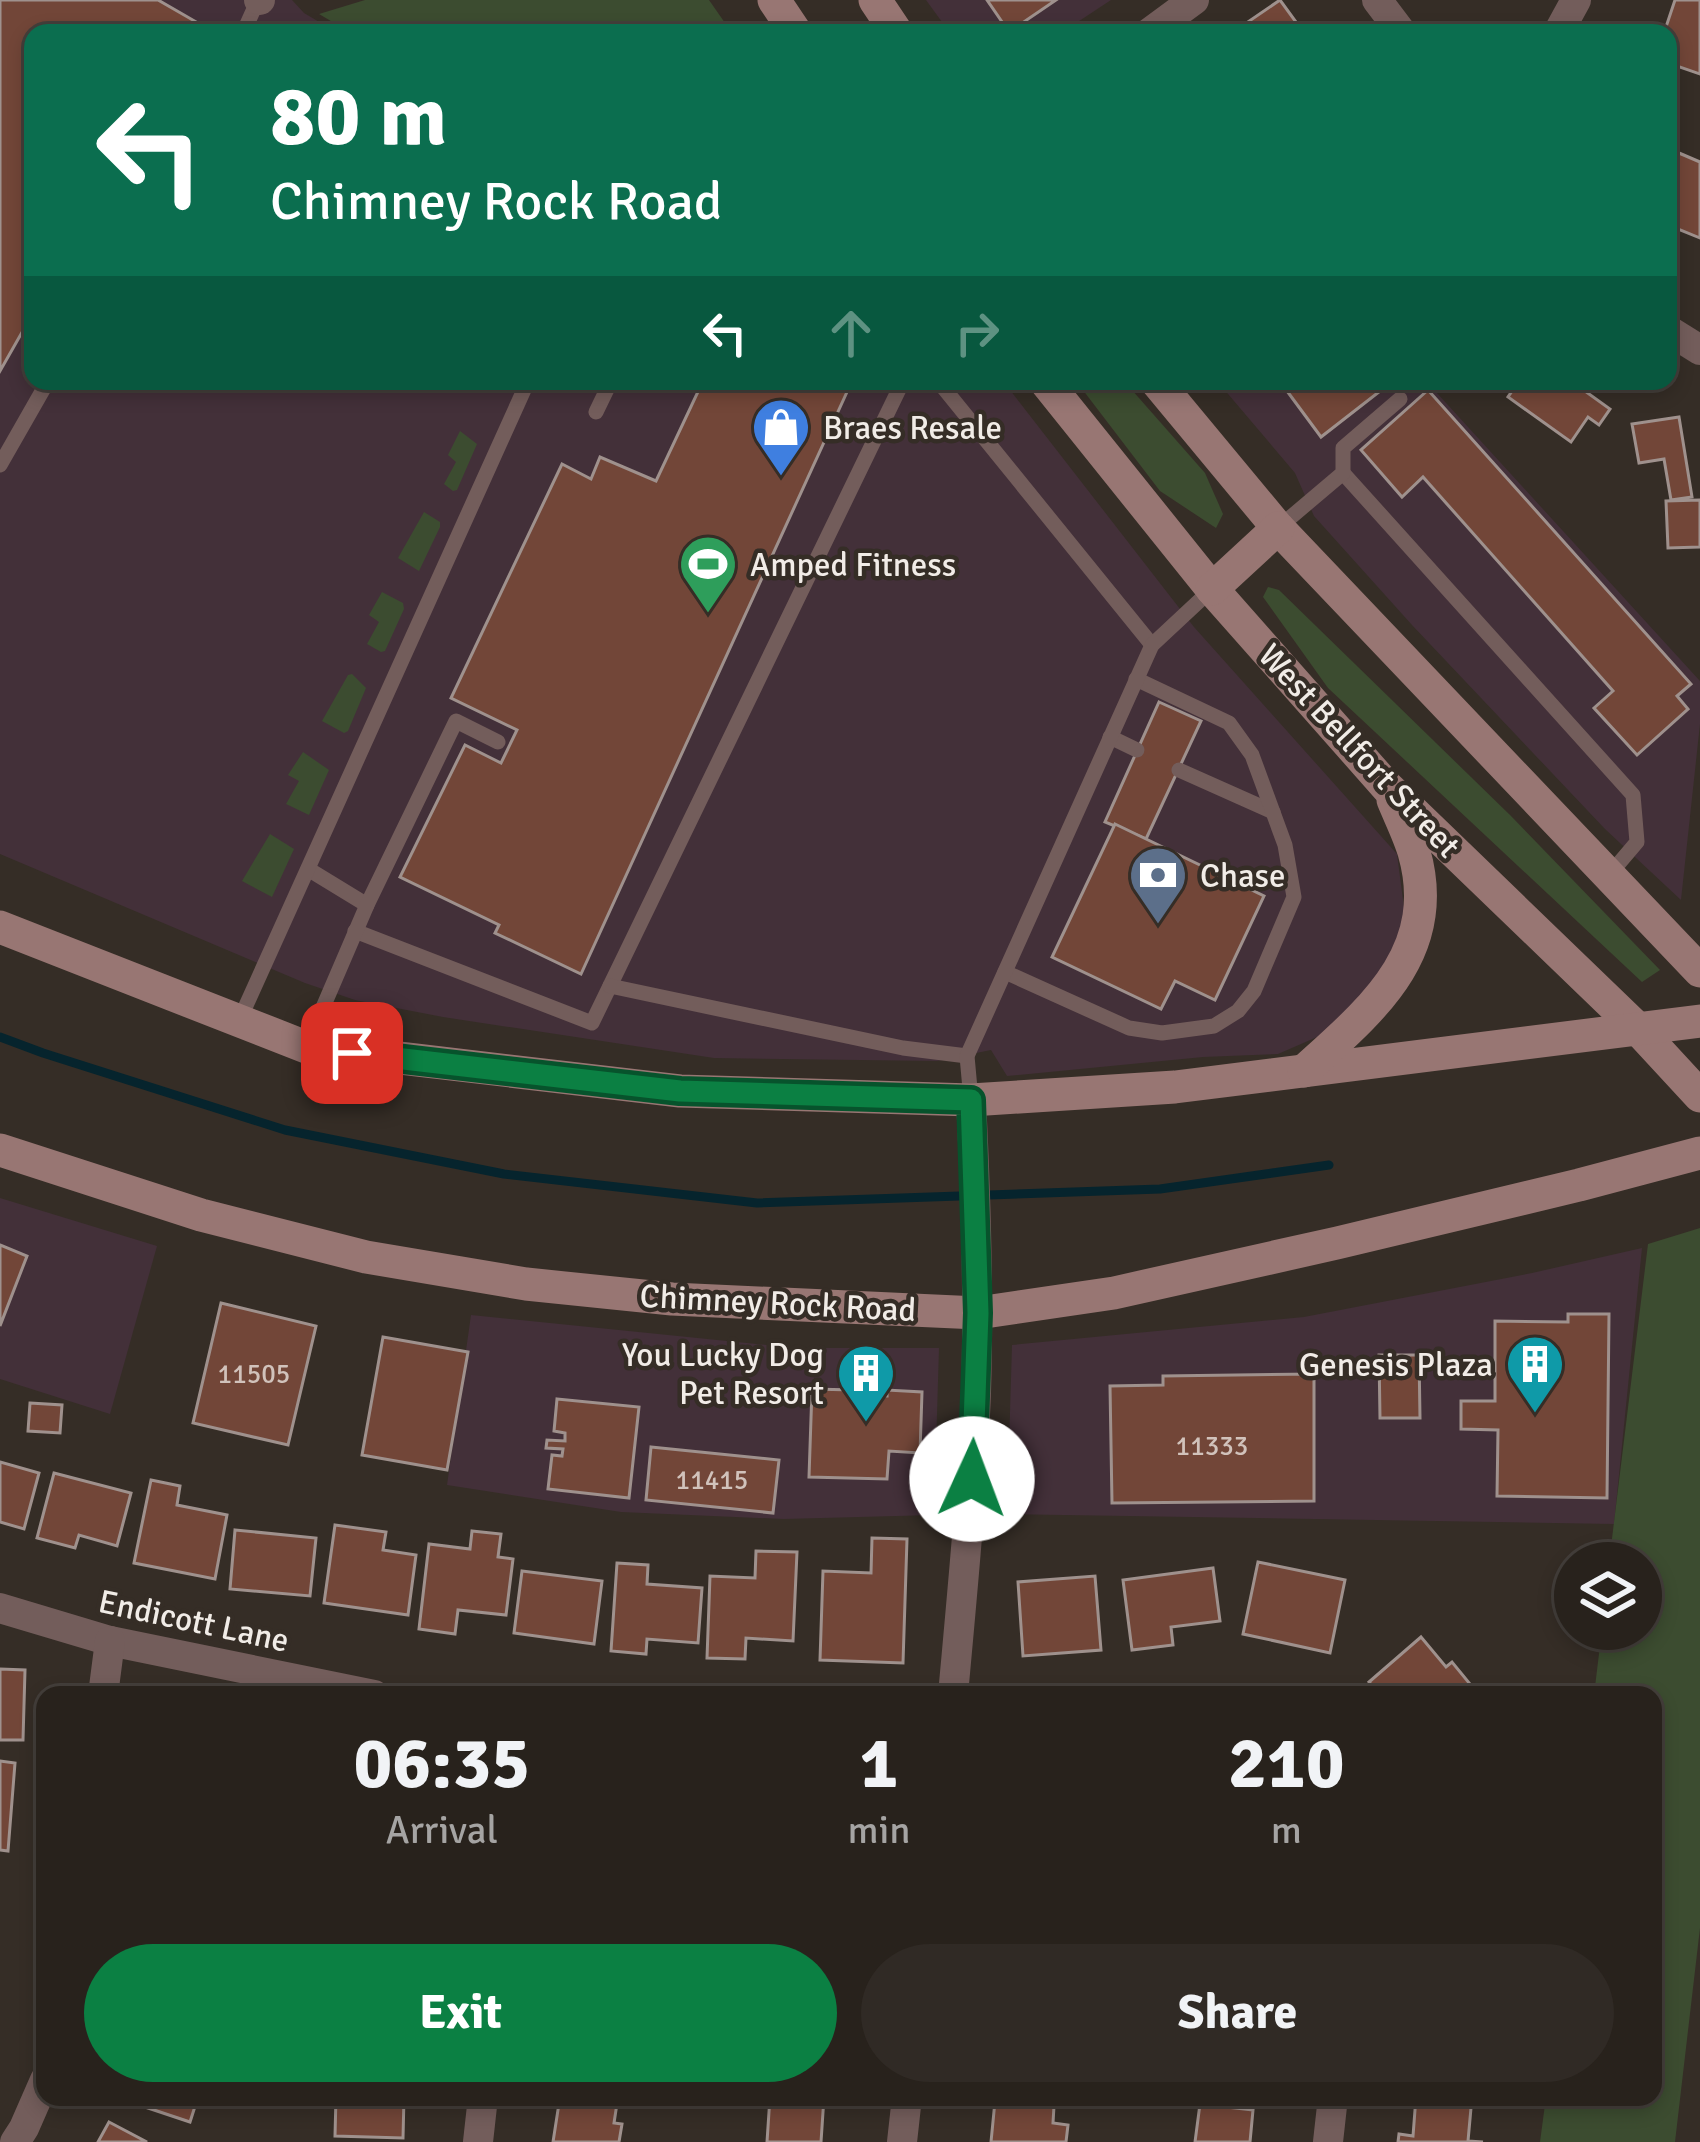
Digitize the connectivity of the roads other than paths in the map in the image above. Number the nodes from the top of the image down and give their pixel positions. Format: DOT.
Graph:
graph roads {
  1 [pos="1194,0"];
  2 [pos="1377,0"];
  3 [pos="1161,24"];
  4 [pos="1395,24"];
  5 [pos="43,390"];
  6 [pos="524,390"];
  7 [pos="607,390"];
  8 [pos="899,390"];
  9 [pos="945,390"];
  10 [pos="1052,390"];
  11 [pos="1163,390"];
  12 [pos="1400,399"];
  13 [pos="596,412"];
  14 [pos="0,465"];
  15 [pos="1343,473"];
  16 [pos="1278,528"];
  17 [pos="1212,589"];
  18 [pos="1152,645"];
  19 [pos="1136,679"];
  20 [pos="1110,737"];
  21 [pos="498,742"];
  22 [pos="1137,750"];
  23 [pos="1179,770"];
  24 [pos="1388,788"];
  25 [pos="1273,812"];
  26 [pos="308,869"];
  27 [pos="1609,875"];
  28 [pos="367,905"];
  29 [pos="0,927"];
  30 [pos="356,931"];
  31 [pos="1005,971"];
  32 [pos="1700,971"];
  33 [pos="610,986"];
  34 [pos="239,1021"];
  35 [pos="1700,1021"];
  36 [pos="1639,1030"];
  37 [pos="306,1047"];
  38 [pos="967,1056"];
  39 [pos="1304,1071"];
  40 [pos="1700,1096"];
  41 [pos="971,1100"];
  42 [pos="0,1150"];
  43 [pos="1700,1153"];
  44 [pos="978,1313"];
  45 [pos="0,1608"];
  46 [pos="110,1641"];
  47 [pos="104,1686"];
  48 [pos="330,1686"];
  49 [pos="954,1686"];
  50 [pos="36,2101"];
  51 [pos="482,2106"];
  52 [pos="906,2106"];
  53 [pos="1333,2106"];
  54 [pos="15,2142"];
  55 [pos="478,2142"];
  56 [pos="902,2142"];
  57 [pos="1328,2142"];
  1 -- 3 [label="street"];
  2 -- 4 [label="street"];
  5 -- 14 [label="lane"];
  6 -- 26 [label="lane"];
  7 -- 13 [label="lane"];
  8 -- 33 [label="lane"];
  9 -- 18 [label="lane"];
  10 -- 17 [label="main road, West Bellfort Street"];
  11 -- 16 [label="main road"];
  12 -- 15 [label="lane"];
  15 -- 16 [label="lane"];
  15 -- 27 [label="lane"];
  16 -- 17 [label="main road"];
  16 -- 27 [label="main road"];
  17 -- 18 [label="lane"];
  17 -- 24 [label="main road, West Bellfort Street"];
  18 -- 19 [label="lane"];
  19 -- 20 [label="lane"];
  19 -- 25 [label="lane"];
  20 -- 22 [label="lane"];
  20 -- 31 [label="lane"];
  21 -- 28 [label="lane"];
  23 -- 25 [label="lane"];
  24 -- 36 [label="main road, West Bellfort Street"];
  24 -- 39 [label="main road"];
  25 -- 31 [label="lane"];
  26 -- 28 [label="lane"];
  26 -- 34 [label="lane"];
  27 -- 32 [label="main road"];
  28 -- 30 [label="lane"];
  29 -- 34 [label="main road"];
  30 -- 33 [label="lane"];
  30 -- 37 [label="lane"];
  31 -- 38 [label="lane"];
  33 -- 38 [label="lane"];
  34 -- 37 [label="main road"];
  35 -- 36 [label="main road"];
  36 -- 39 [label="main road"];
  36 -- 40 [label="main road, West Bellfort Street"];
  37 -- 41 [label="main road"];
  38 -- 41 [label="lane"];
  39 -- 41 [label="main road"];
  41 -- 44 [label="street"];
  42 -- 44 [label="main road, Chimney Rock Road"];
  43 -- 44 [label="main road, Chimney Rock Road"];
  44 -- 49 [label="street"];
  45 -- 46 [label="street, Endicott Lane"];
  46 -- 47 [label="street"];
  46 -- 48 [label="street, Endicott Lane"];
  50 -- 54 [label="street"];
  51 -- 55 [label="street"];
  52 -- 56 [label="street"];
  53 -- 57 [label="street"];
}
